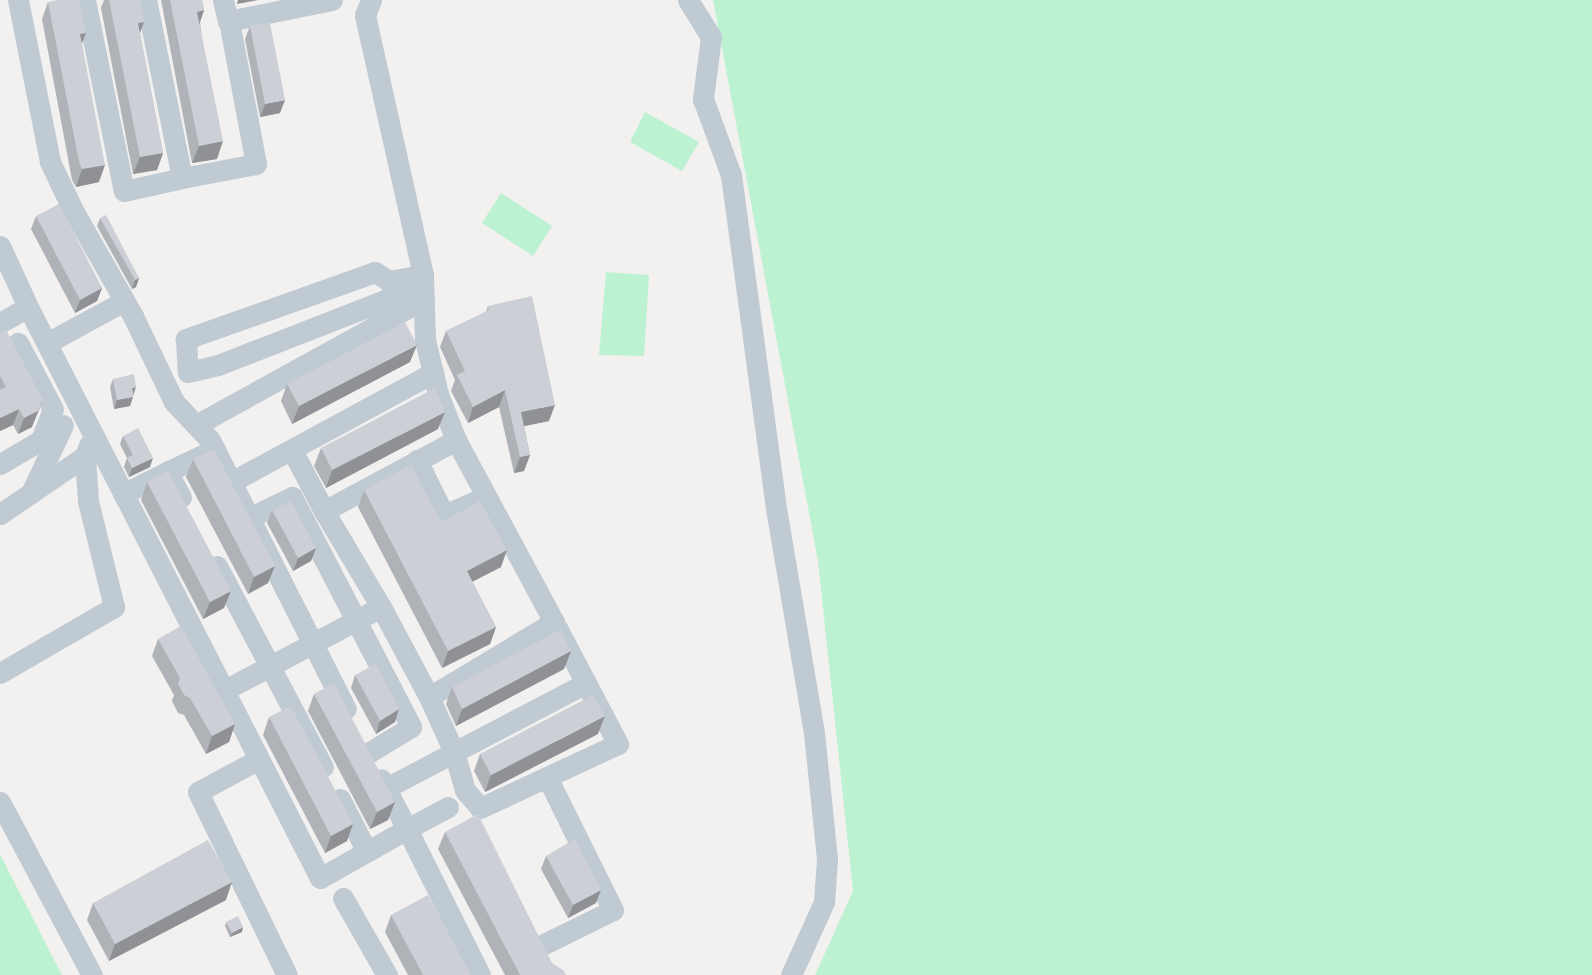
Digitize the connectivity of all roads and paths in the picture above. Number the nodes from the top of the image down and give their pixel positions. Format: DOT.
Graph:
graph roads {
  1 [pos="18,0"];
  2 [pos="85,0"];
  3 [pos="146,0"];
  4 [pos="223,0"];
  5 [pos="332,0"];
  6 [pos="370,0"];
  7 [pos="688,0"];
  8 [pos="229,21"];
  9 [pos="182,178"];
  10 [pos="3,259"];
  11 [pos="423,287"];
  12 [pos="124,301"];
  13 [pos="28,307"];
  14 [pos="0,323"];
  15 [pos="18,343"];
  16 [pos="47,343"];
  17 [pos="433,373"];
  18 [pos="72,393"];
  19 [pos="196,425"];
  20 [pos="93,436"];
  21 [pos="456,440"];
  22 [pos="215,450"];
  23 [pos="292,450"];
  24 [pos="85,456"];
  25 [pos="417,460"];
  26 [pos="0,464"];
  27 [pos="168,472"];
  28 [pos="231,482"];
  29 [pos="31,493"];
  30 [pos="123,494"];
  31 [pos="485,497"];
  32 [pos="96,509"];
  33 [pos="324,511"];
  34 [pos="0,514"];
  35 [pos="191,516"];
  36 [pos="249,518"];
  37 [pos="209,551"];
  38 [pos="381,607"];
  39 [pos="356,620"];
  40 [pos="554,622"];
  41 [pos="312,643"];
  42 [pos="270,665"];
  43 [pos="0,673"];
  44 [pos="586,683"];
  45 [pos="223,691"];
  46 [pos="429,697"];
  47 [pos="361,739"];
  48 [pos="454,752"];
  49 [pos="259,759"];
  50 [pos="547,777"];
  51 [pos="386,788"];
  52 [pos="0,802"];
  53 [pos="448,807"];
  54 [pos="407,829"];
  55 [pos="367,852"];
  56 [pos="343,898"];
  57 [pos="542,944"];
  58 [pos="92,975"];
  59 [pos="287,975"];
  60 [pos="387,975"];
  61 [pos="480,975"];
  62 [pos="791,975"];
  1 -- 12 [label="street"];
  2 -- 9 [label="street"];
  3 -- 9 [label="street"];
  4 -- 8 [label="street"];
  5 -- 8 [label="street"];
  6 -- 11 [label="street"];
  7 -- 62 [label="street"];
  8 -- 9 [label="street"];
  10 -- 13 [label="street"];
  11 -- 11 [label="street"];
  11 -- 17 [label="street"];
  11 -- 19 [label="street"];
  12 -- 16 [label="street"];
  12 -- 19 [label="street"];
  13 -- 14 [label="street"];
  13 -- 16 [label="street"];
  15 -- 26 [label="street"];
  16 -- 18 [label="street"];
  17 -- 21 [label="street"];
  17 -- 23 [label="street"];
  18 -- 20 [label="street"];
  18 -- 29 [label="street"];
  19 -- 22 [label="street"];
  20 -- 24 [label="street"];
  20 -- 30 [label="street"];
  20 -- 32 [label="street"];
  21 -- 25 [label="street"];
  21 -- 31 [label="street"];
  22 -- 27 [label="street"];
  22 -- 28 [label="street"];
  23 -- 28 [label="street"];
  23 -- 33 [label="street"];
  24 -- 29 [label="street"];
  24 -- 43 [label="street"];
  25 -- 31 [label="street"];
  25 -- 33 [label="street"];
  27 -- 30 [label="street"];
  27 -- 35 [label="street"];
  28 -- 36 [label="street"];
  29 -- 34 [label="street"];
  30 -- 45 [label="street"];
  31 -- 40 [label="street"];
  33 -- 38 [label="street"];
  36 -- 39 [label="street"];
  36 -- 41 [label="street"];
  37 -- 42 [label="street"];
  38 -- 39 [label="street"];
  38 -- 46 [label="street"];
  39 -- 41 [label="street"];
  39 -- 47 [label="street"];
  40 -- 44 [label="street"];
  40 -- 46 [label="street"];
  41 -- 42 [label="street"];
  41 -- 47 [label="street"];
  42 -- 45 [label="street"];
  42 -- 55 [label="street"];
  44 -- 48 [label="street"];
  44 -- 50 [label="street"];
  45 -- 49 [label="street"];
  46 -- 48 [label="street"];
  47 -- 51 [label="street"];
  48 -- 50 [label="street"];
  48 -- 51 [label="street"];
  49 -- 55 [label="street"];
  49 -- 59 [label="street"];
  50 -- 57 [label="street"];
  51 -- 54 [label="street"];
  52 -- 58 [label="street"];
  53 -- 54 [label="street"];
  54 -- 55 [label="street"];
  54 -- 61 [label="street"];
  56 -- 60 [label="street"];
}
